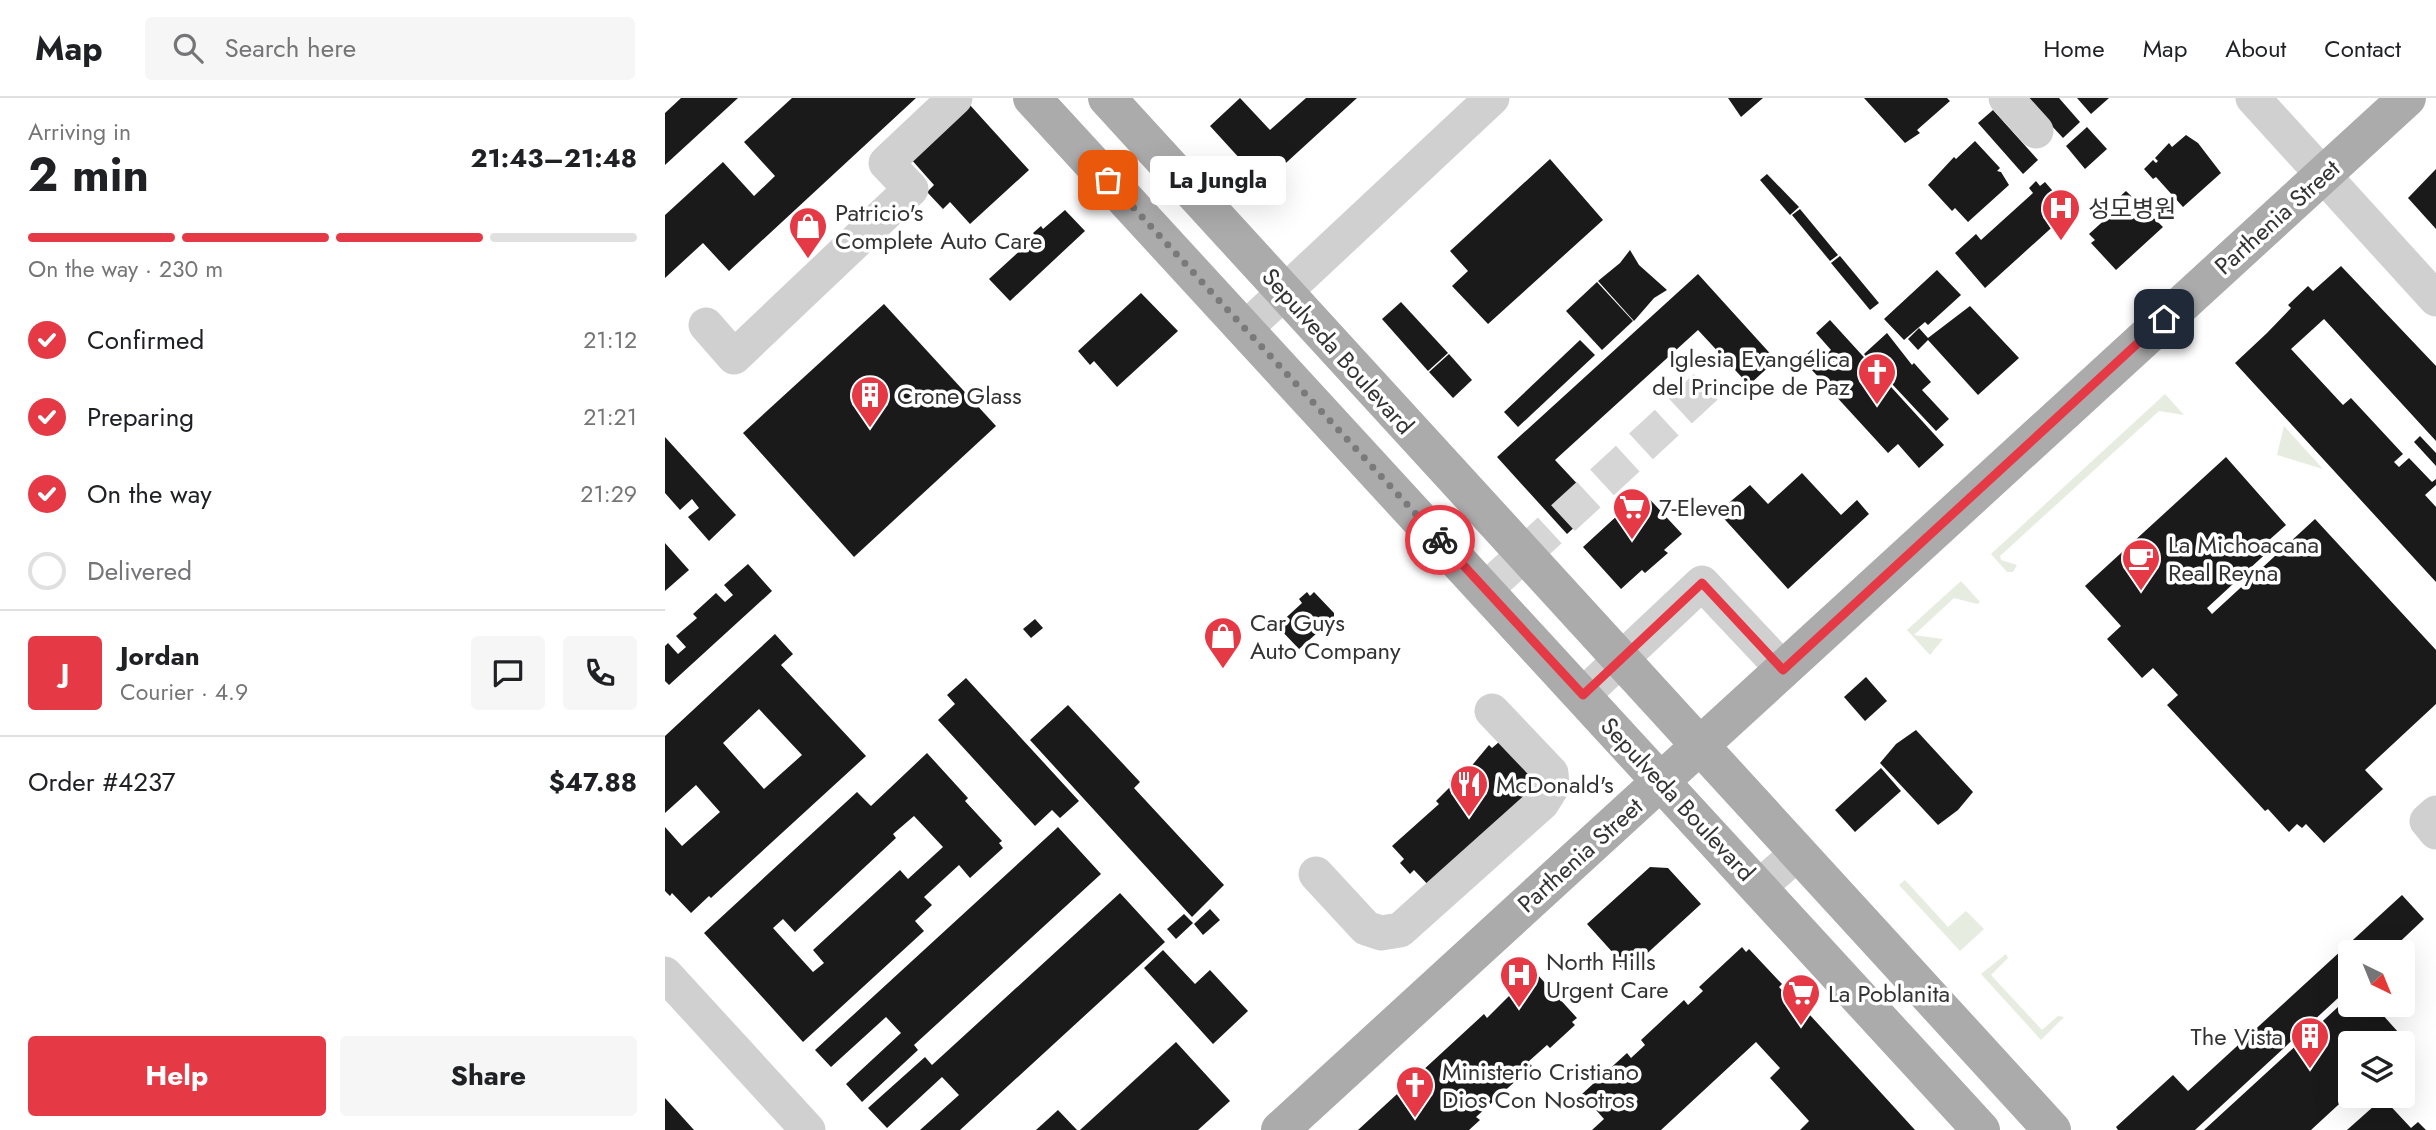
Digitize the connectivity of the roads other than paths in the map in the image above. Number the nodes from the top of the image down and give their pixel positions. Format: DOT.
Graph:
graph roads {
  1 [pos="955,98"];
  2 [pos="1032,98"];
  3 [pos="1107,98"];
  4 [pos="1492,98"];
  5 [pos="2006,98"];
  6 [pos="2253,98"];
  7 [pos="2407,98"];
  8 [pos="2036,131"];
  9 [pos="2323,174"];
  10 [pos="1284,292"];
  11 [pos="2436,299"];
  12 [pos="706,325"];
  13 [pos="1245,329"];
  14 [pos="1620,660"];
  15 [pos="1783,670"];
  16 [pos="1583,695"];
  17 [pos="1492,712"];
  18 [pos="1699,747"];
  19 [pos="1661,781"];
  20 [pos="2436,813"];
  21 [pos="2436,832"];
  22 [pos="1798,853"];
  23 [pos="1316,874"];
  24 [pos="1759,887"];
  25 [pos="665,974"];
  26 [pos="809,1130"];
  27 [pos="1280,1130"];
  28 [pos="1981,1130"];
  29 [pos="2052,1130"];
  1 -- 12 [label="street"];
  2 -- 13 [label="main road, Sepulveda Boulevard"];
  3 -- 10 [label="main road, Sepulveda Boulevard"];
  4 -- 10 [label="street"];
  5 -- 8 [label="street"];
  6 -- 9 [label="street"];
  7 -- 9 [label="main road, Parthenia Street"];
  9 -- 11 [label="street"];
  9 -- 15 [label="main road, Parthenia Street"];
  10 -- 13 [label="street"];
  10 -- 14 [label="main road, Sepulveda Boulevard"];
  13 -- 16 [label="main road, Sepulveda Boulevard"];
  14 -- 15 [label="street"];
  14 -- 16 [label="street"];
  14 -- 18 [label="main road, Sepulveda Boulevard"];
  15 -- 18 [label="main road, Parthenia Street"];
  16 -- 19 [label="main road, Sepulveda Boulevard"];
  17 -- 23 [label="street"];
  18 -- 19 [label="main road, Parthenia Street"];
  18 -- 22 [label="main road, Sepulveda Boulevard"];
  19 -- 24 [label="main road, Sepulveda Boulevard"];
  19 -- 27 [label="main road, Parthenia Street"];
  20 -- 21 [label="street"];
  22 -- 24 [label="street"];
  22 -- 29 [label="main road, Sepulveda Boulevard"];
  24 -- 28 [label="main road, Sepulveda Boulevard"];
  25 -- 26 [label="street"];
}
